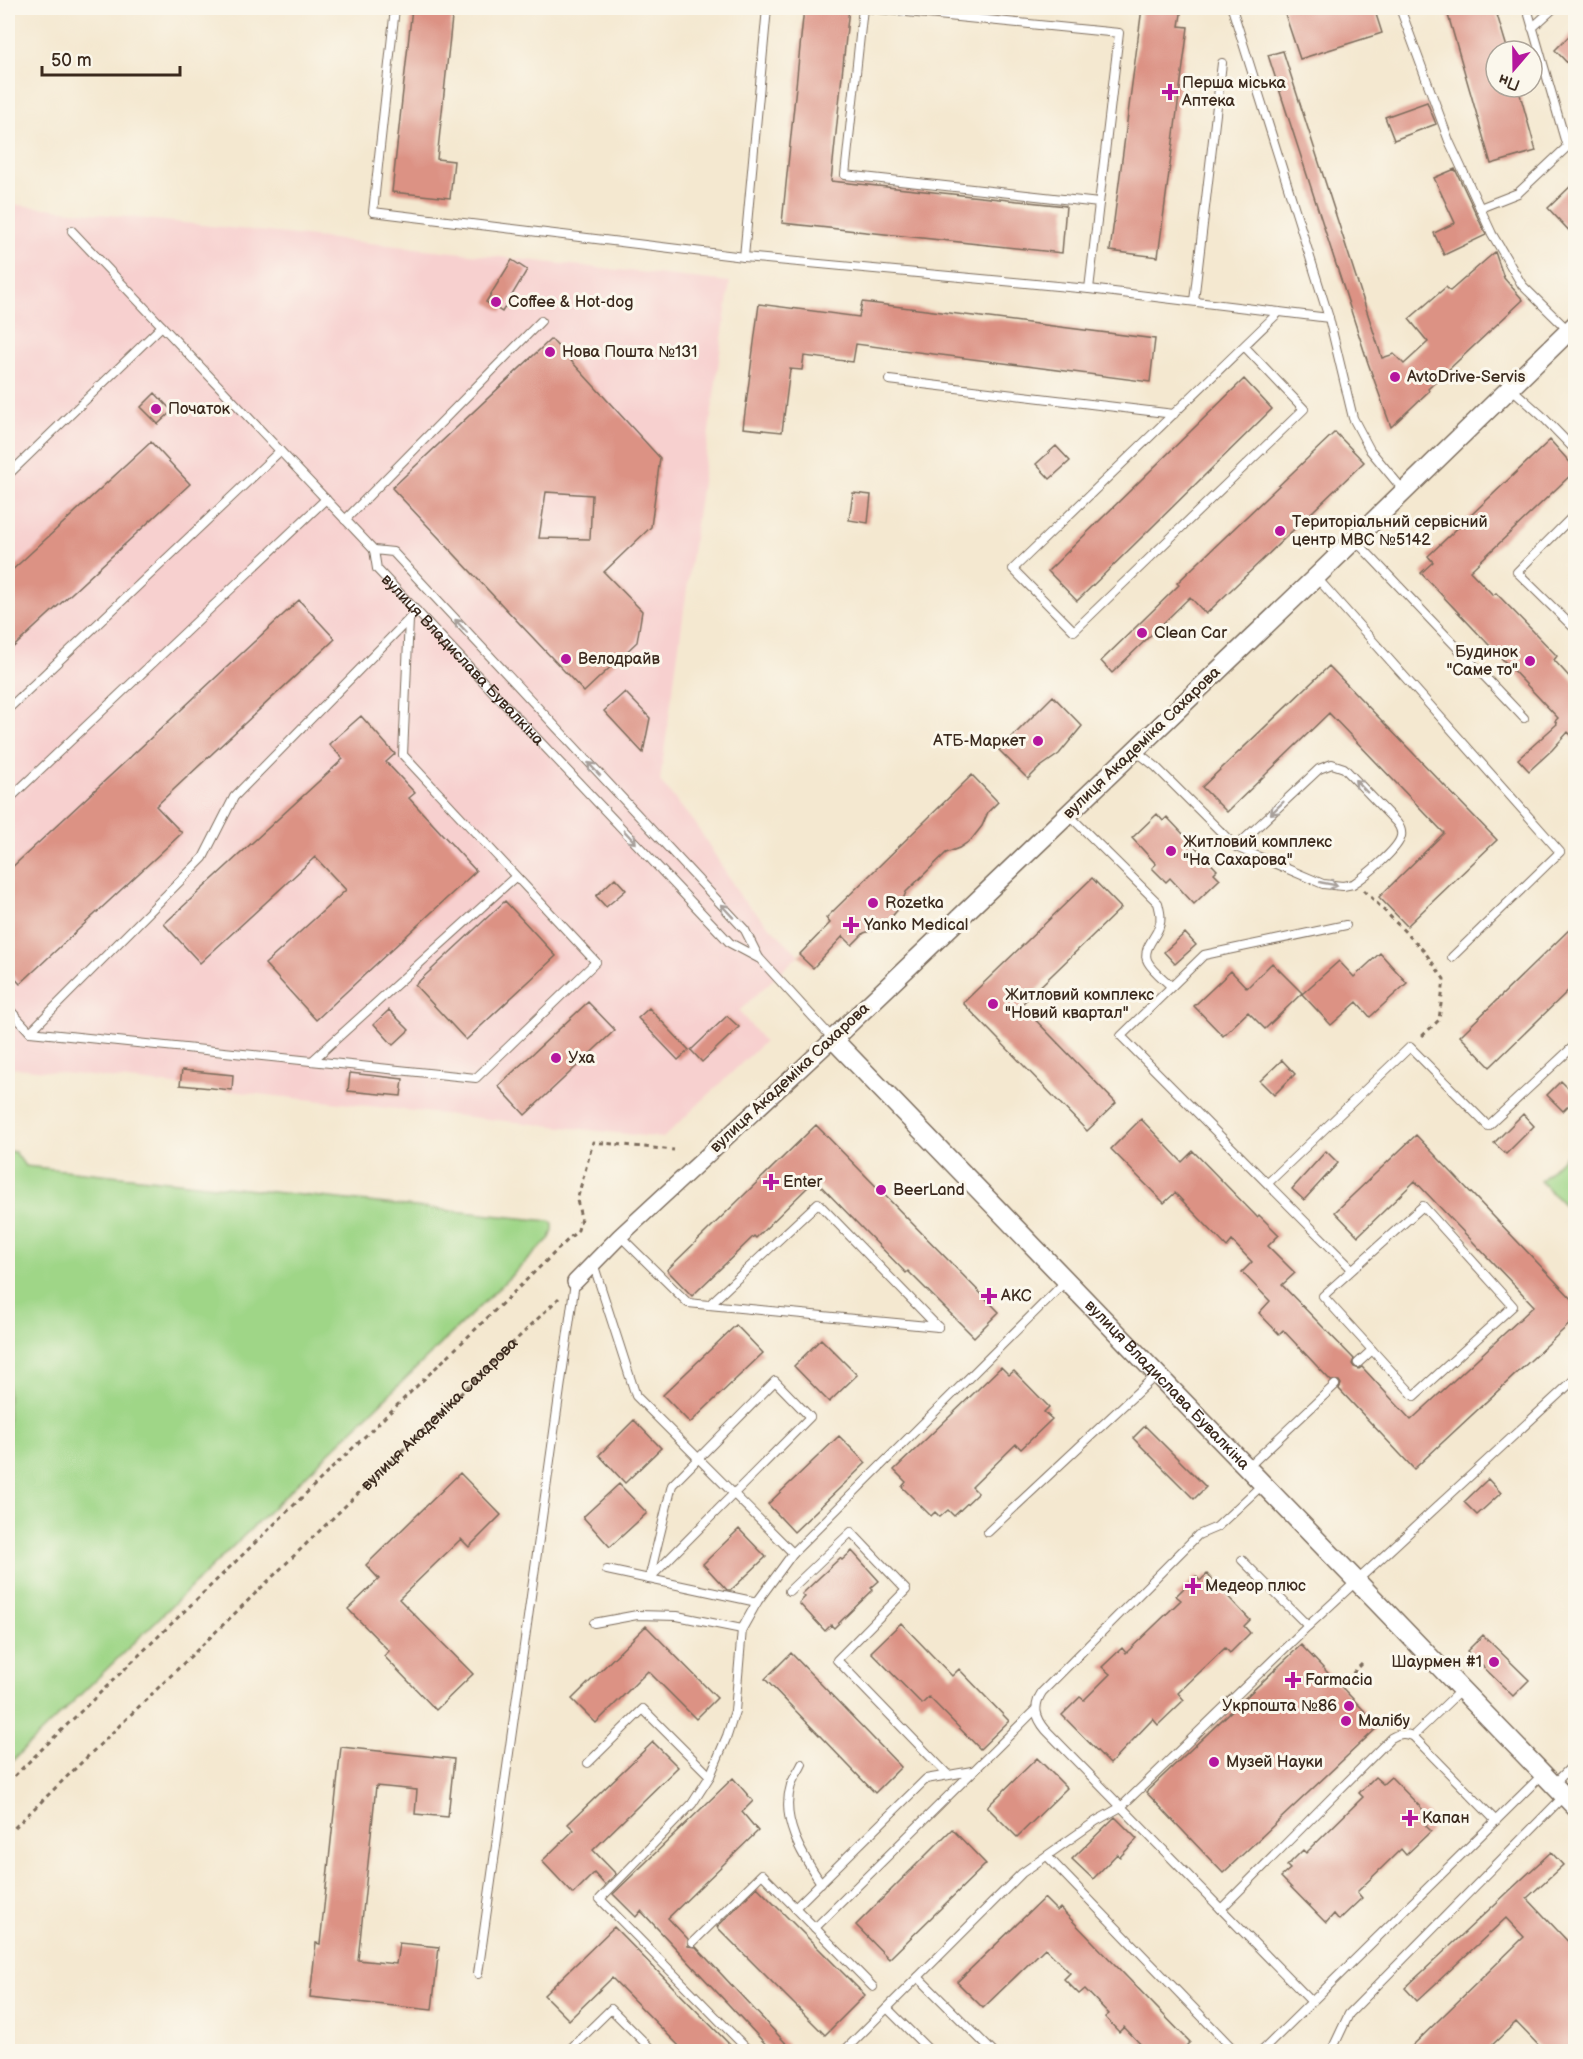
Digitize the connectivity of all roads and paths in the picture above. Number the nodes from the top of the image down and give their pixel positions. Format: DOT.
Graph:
graph roads {
  1 [pos="395,8"];
  2 [pos="767,8"];
  3 [pos="865,8"];
  4 [pos="1232,8"];
  5 [pos="1400,8"];
  6 [pos="1527,8"];
  7 [pos="1554,8"];
  8 [pos="1533,28"];
  9 [pos="1222,63"];
  10 [pos="1575,139"];
  11 [pos="1567,147"];
  12 [pos="1100,203"];
  13 [pos="1480,208"];
  14 [pos="72,231"];
  15 [pos="744,257"];
  16 [pos="1089,289"];
  17 [pos="1194,301"];
  18 [pos="1279,312"];
  19 [pos="1329,318"];
  20 [pos="541,321"];
  21 [pos="162,326"];
  22 [pos="1573,331"];
  23 [pos="1244,346"];
  24 [pos="889,380"];
  25 [pos="1510,387"];
  26 [pos="1174,414"];
  27 [pos="280,451"];
  28 [pos="1575,451"];
  29 [pos="8,475"];
  30 [pos="1404,491"];
  31 [pos="326,499"];
  32 [pos="1575,513"];
  33 [pos="345,520"];
  34 [pos="1354,539"];
  35 [pos="374,550"];
  36 [pos="1316,577"];
  37 [pos="417,611"];
  38 [pos="409,619"];
  39 [pos="1575,630"];
  40 [pos="8,709"];
  41 [pos="1524,718"];
  42 [pos="1135,750"];
  43 [pos="8,800"];
  44 [pos="1068,814"];
  45 [pos="1236,847"];
  46 [pos="515,877"];
  47 [pos="1356,882"];
  48 [pos="1346,925"];
  49 [pos="1452,957"];
  50 [pos="760,959"];
  51 [pos="1171,986"];
  52 [pos="8,1008"];
  53 [pos="30,1032"];
  54 [pos="833,1039"];
  55 [pos="1575,1044"];
  56 [pos="1410,1047"];
  57 [pos="312,1061"];
  58 [pos="674,1150"];
  59 [pos="1268,1183"];
  60 [pos="620,1236"];
  61 [pos="594,1263"];
  62 [pos="1353,1269"];
  63 [pos="1067,1280"];
  64 [pos="575,1282"];
  65 [pos="709,1305"];
  66 [pos="1372,1350"];
  67 [pos="1358,1363"];
  68 [pos="1157,1374"];
  69 [pos="1575,1378"];
  70 [pos="1335,1385"];
  71 [pos="698,1458"];
  72 [pos="1248,1467"];
  73 [pos="1263,1484"];
  74 [pos="733,1494"];
  75 [pos="988,1532"];
  76 [pos="793,1553"];
  77 [pos="1242,1560"];
  78 [pos="607,1570"];
  79 [pos="649,1579"];
  80 [pos="1357,1581"];
  81 [pos="789,1591"];
  82 [pos="757,1602"];
  83 [pos="594,1623"];
  84 [pos="1308,1626"];
  85 [pos="742,1629"];
  86 [pos="1362,1664"];
  87 [pos="1340,1686"];
  88 [pos="1461,1689"];
  89 [pos="1036,1709"];
  90 [pos="1413,1737"];
  91 [pos="1575,1762"];
  92 [pos="588,1763"];
  93 [pos="802,1764"];
  94 [pos="974,1771"];
  95 [pos="948,1775"];
  96 [pos="710,1776"];
  97 [pos="8,1782"];
  98 [pos="1559,1791"];
  99 [pos="1122,1807"];
  100 [pos="1496,1821"];
  101 [pos="8,1834"];
  102 [pos="1047,1856"];
  103 [pos="821,1882"];
  104 [pos="795,1908"];
  105 [pos="1221,1909"];
  106 [pos="815,1928"];
  107 [pos="693,1942"];
  108 [pos="478,1974"];
  109 [pos="918,1977"];
  110 [pos="873,1987"];
  111 [pos="1311,2001"];
  112 [pos="887,2008"];
  113 [pos="567,2052"];
  114 [pos="654,2052"];
  115 [pos="750,2052"];
  116 [pos="843,2052"];
  117 [pos="931,2052"];
  118 [pos="993,2052"];
  119 [pos="1236,2052"];
  120 [pos="1261,2052"];
  121 [pos="1331,2052"];
  1 -- 15 [label="lane"];
  2 -- 15 [label="lane"];
  3 -- 12 [label="lane"];
  3 -- 12 [label="lane"];
  4 -- 19 [label="lane"];
  5 -- 13 [label="lane"];
  6 -- 8 [label="lane"];
  7 -- 8 [label="lane"];
  8 -- 11 [label="lane"];
  9 -- 17 [label="lane"];
  10 -- 11 [label="lane"];
  11 -- 13 [label="lane"];
  12 -- 16 [label="lane"];
  13 -- 22 [label="lane"];
  14 -- 21 [label="lane"];
  15 -- 16 [label="lane"];
  16 -- 17 [label="lane"];
  17 -- 18 [label="lane"];
  18 -- 19 [label="lane"];
  18 -- 23 [label="lane"];
  19 -- 30 [label="lane"];
  20 -- 33 [label="lane"];
  21 -- 27 [label="lane"];
  21 -- 29 [label="lane"];
  22 -- 25 [label="street, вулиця Академіка Сахарова"];
  23 -- 26 [label="lane"];
  23 -- 26 [label="lane"];
  24 -- 26 [label="lane"];
  25 -- 28 [label="lane"];
  25 -- 30 [label="street, вулиця Академіка Сахарова"];
  27 -- 31 [label="lane"];
  27 -- 40 [label="lane"];
  30 -- 34 [label="street, вулиця Академіка Сахарова"];
  31 -- 33 [label="lane"];
  31 -- 43 [label="lane"];
  32 -- 39 [label="lane"];
  33 -- 35 [label="lane"];
  34 -- 36 [label="street, вулиця Академіка Сахарова"];
  34 -- 41 [label="lane"];
  35 -- 37 [label="lane, вулиця Владислава Бувалкіна"];
  50 -- 35 [label="lane, вулиця Владислава Бувалкіна, one-way"];
  36 -- 42 [label="street, вулиця Академіка Сахарова"];
  36 -- 49 [label="lane"];
  37 -- 38 [label="lane"];
  37 -- 50 [label="lane, вулиця Владислава Бувалкіна, one-way"];
  38 -- 46 [label="lane"];
  38 -- 53 [label="lane"];
  42 -- 44 [label="street, вулиця Академіка Сахарова"];
  42 -- 45 [label="lane"];
  44 -- 51 [label="lane"];
  44 -- 54 [label="street, вулиця Академіка Сахарова"];
  45 -- 47 [label="lane, one-way"];
  47 -- 45 [label="lane, one-way"];
  46 -- 57 [label="lane"];
  46 -- 57 [label="lane"];
  47 -- 56 [label="path"];
  48 -- 51 [label="lane"];
  50 -- 54 [label="lane, вулиця Владислава Бувалкіна"];
  51 -- 59 [label="lane"];
  52 -- 53 [label="lane"];
  53 -- 57 [label="lane"];
  54 -- 60 [label="street, вулиця Академіка Сахарова"];
  54 -- 63 [label="street, вулиця Владислава Бувалкіна"];
  55 -- 56 [label="lane"];
  56 -- 59 [label="lane"];
  58 -- 97 [label="path"];
  59 -- 62 [label="lane"];
  60 -- 61 [label="street, вулиця Академіка Сахарова"];
  60 -- 65 [label="lane"];
  61 -- 64 [label="street, вулиця Академіка Сахарова"];
  61 -- 71 [label="lane"];
  62 -- 66 [label="lane"];
  62 -- 66 [label="lane"];
  63 -- 68 [label="street, вулиця Владислава Бувалкіна"];
  63 -- 76 [label="lane"];
  64 -- 101 [label="path, вулиця Академіка Сахарова"];
  64 -- 108 [label="lane"];
  65 -- 65 [label="lane"];
  66 -- 67 [label="lane"];
  68 -- 72 [label="street, вулиця Владислава Бувалкіна"];
  68 -- 75 [label="lane"];
  69 -- 80 [label="lane"];
  70 -- 72 [label="lane"];
  71 -- 74 [label="lane"];
  71 -- 74 [label="lane"];
  71 -- 79 [label="lane"];
  72 -- 73 [label="street, вулиця Владислава Бувалкіна"];
  73 -- 80 [label="street, вулиця Владислава Бувалкіна"];
  73 -- 89 [label="lane"];
  74 -- 76 [label="lane"];
  74 -- 79 [label="lane"];
  76 -- 82 [label="lane"];
  77 -- 84 [label="lane"];
  78 -- 79 [label="lane"];
  79 -- 82 [label="lane"];
  80 -- 84 [label="lane"];
  80 -- 88 [label="street, вулиця Владислава Бувалкіна"];
  81 -- 95 [label="lane"];
  82 -- 85 [label="lane"];
  83 -- 85 [label="lane"];
  84 -- 99 [label="lane"];
  85 -- 96 [label="lane"];
  86 -- 87 [label="path"];
  88 -- 90 [label="lane"];
  88 -- 98 [label="street, вулиця Владислава Бувалкіна"];
  89 -- 94 [label="lane"];
  89 -- 99 [label="lane"];
  90 -- 100 [label="lane"];
  90 -- 105 [label="lane"];
  91 -- 98 [label="lane"];
  92 -- 96 [label="lane"];
  93 -- 103 [label="lane"];
  94 -- 95 [label="lane"];
  94 -- 106 [label="lane"];
  95 -- 103 [label="lane"];
  96 -- 115 [label="lane"];
  98 -- 100 [label="lane"];
  98 -- 121 [label="lane"];
  99 -- 102 [label="lane"];
  99 -- 105 [label="lane"];
  100 -- 111 [label="lane"];
  102 -- 109 [label="lane"];
  102 -- 119 [label="lane"];
  103 -- 104 [label="lane"];
  104 -- 106 [label="lane"];
  104 -- 107 [label="lane"];
  105 -- 111 [label="lane"];
  106 -- 110 [label="lane"];
  109 -- 112 [label="lane"];
  109 -- 118 [label="lane"];
  111 -- 120 [label="lane"];
  112 -- 116 [label="lane"];
  112 -- 117 [label="lane"];
  113 -- 114 [label="lane"];
}
